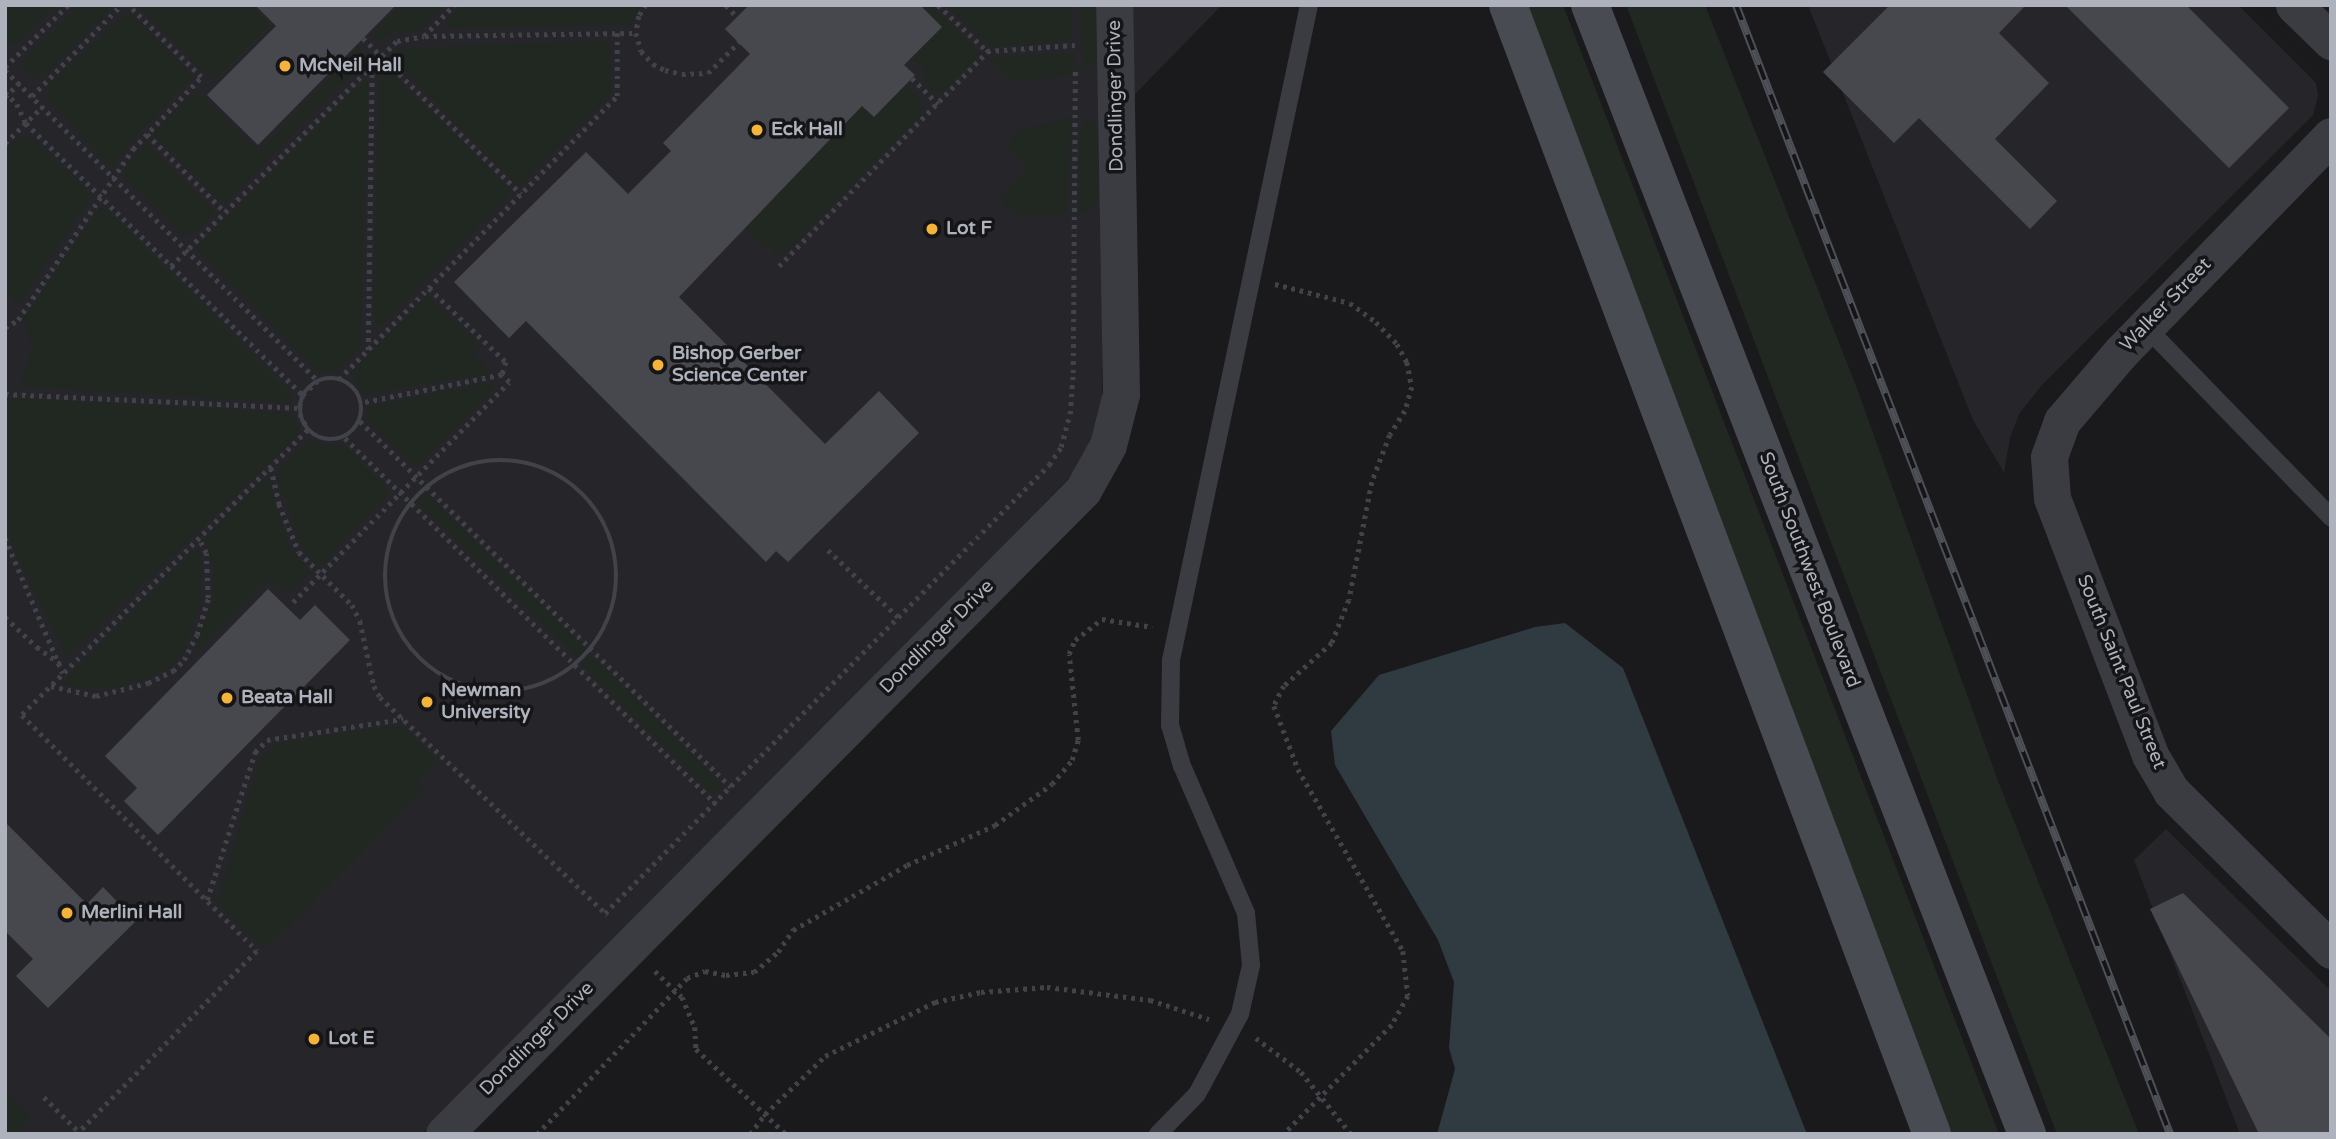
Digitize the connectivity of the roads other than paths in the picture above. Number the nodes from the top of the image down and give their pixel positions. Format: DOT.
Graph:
graph roads {
  1 [pos="1114,5"];
  2 [pos="1309,5"];
  3 [pos="1508,5"];
  4 [pos="1590,5"];
  5 [pos="2294,5"];
  6 [pos="2331,41"];
  7 [pos="2331,136"];
  8 [pos="2145,326"];
  9 [pos="2052,498"];
  10 [pos="2331,517"];
  11 [pos="2331,950"];
  12 [pos="444,1134"];
  13 [pos="1158,1134"];
  14 [pos="1932,1134"];
  15 [pos="2028,1134"];
  1 -- 12 [label="street, Dondlinger Drive"];
  2 -- 13 [label="lane"];
  3 -- 14 [label="main road"];
  4 -- 15 [label="main road, South Southwest Boulevard"];
  5 -- 6 [label="street"];
  7 -- 8 [label="street, Walker Street"];
  8 -- 9 [label="street, Walker Street"];
  8 -- 10 [label="lane"];
  9 -- 11 [label="street, South Saint Paul Street"];
}
